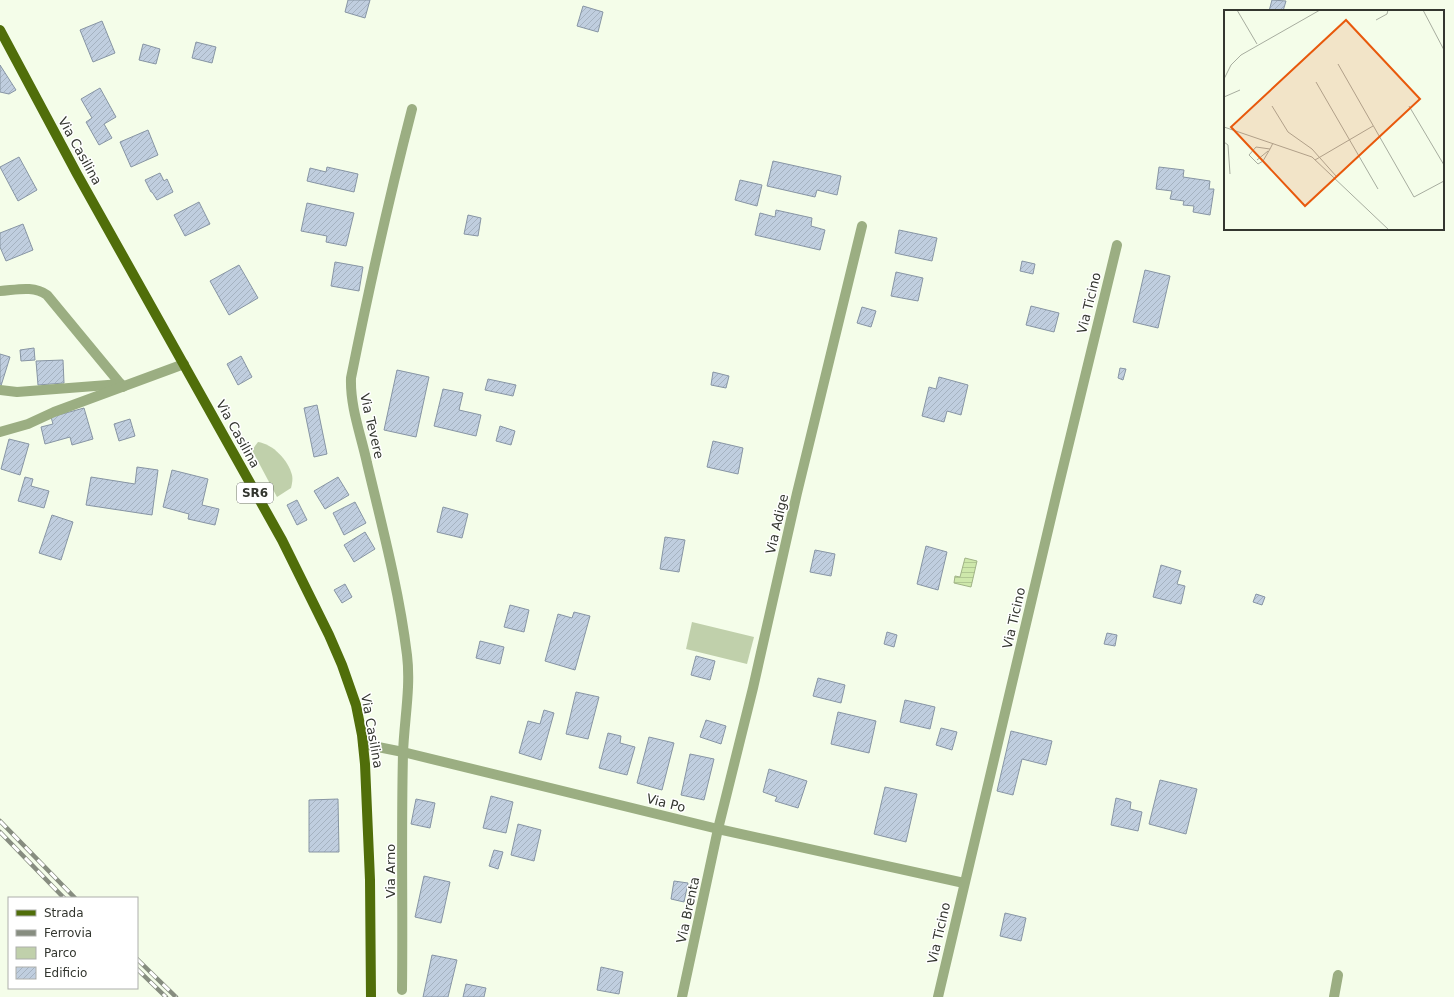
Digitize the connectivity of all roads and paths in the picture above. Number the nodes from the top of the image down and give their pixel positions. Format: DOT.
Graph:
graph roads {
  1 [pos="0,30"];
  2 [pos="412,109"];
  3 [pos="862,226"];
  4 [pos="1117,245"];
  5 [pos="0,291"];
  6 [pos="184,364"];
  7 [pos="122,385"];
  8 [pos="0,390"];
  9 [pos="0,432"];
  10 [pos="363,744"];
  11 [pos="403,752"];
  12 [pos="718,829"];
  13 [pos="964,883"];
  14 [pos="1338,975"];
  15 [pos="402,990"];
  16 [pos="371,997"];
  17 [pos="682,997"];
  18 [pos="938,997"];
  19 [pos="1334,997"];
  1 -- 6 [label="main road, Via Casilina / SR6"];
  2 -- 11 [label="street, Via Tevere"];
  3 -- 12 [label="street, Via Adige"];
  4 -- 13 [label="street, Via Ticino"];
  5 -- 7 [label="street"];
  6 -- 7 [label="street"];
  6 -- 10 [label="main road, Via Casilina / SR6"];
  7 -- 8 [label="street"];
  7 -- 9 [label="street"];
  10 -- 11 [label="street, Via Po"];
  10 -- 16 [label="main road, Via Casilina / SR6"];
  11 -- 12 [label="street, Via Po"];
  11 -- 15 [label="street, Via Arno"];
  12 -- 13 [label="street, Via Po"];
  12 -- 17 [label="street, Via Brenta"];
  13 -- 18 [label="street, Via Ticino"];
  14 -- 19 [label="street"];
}
